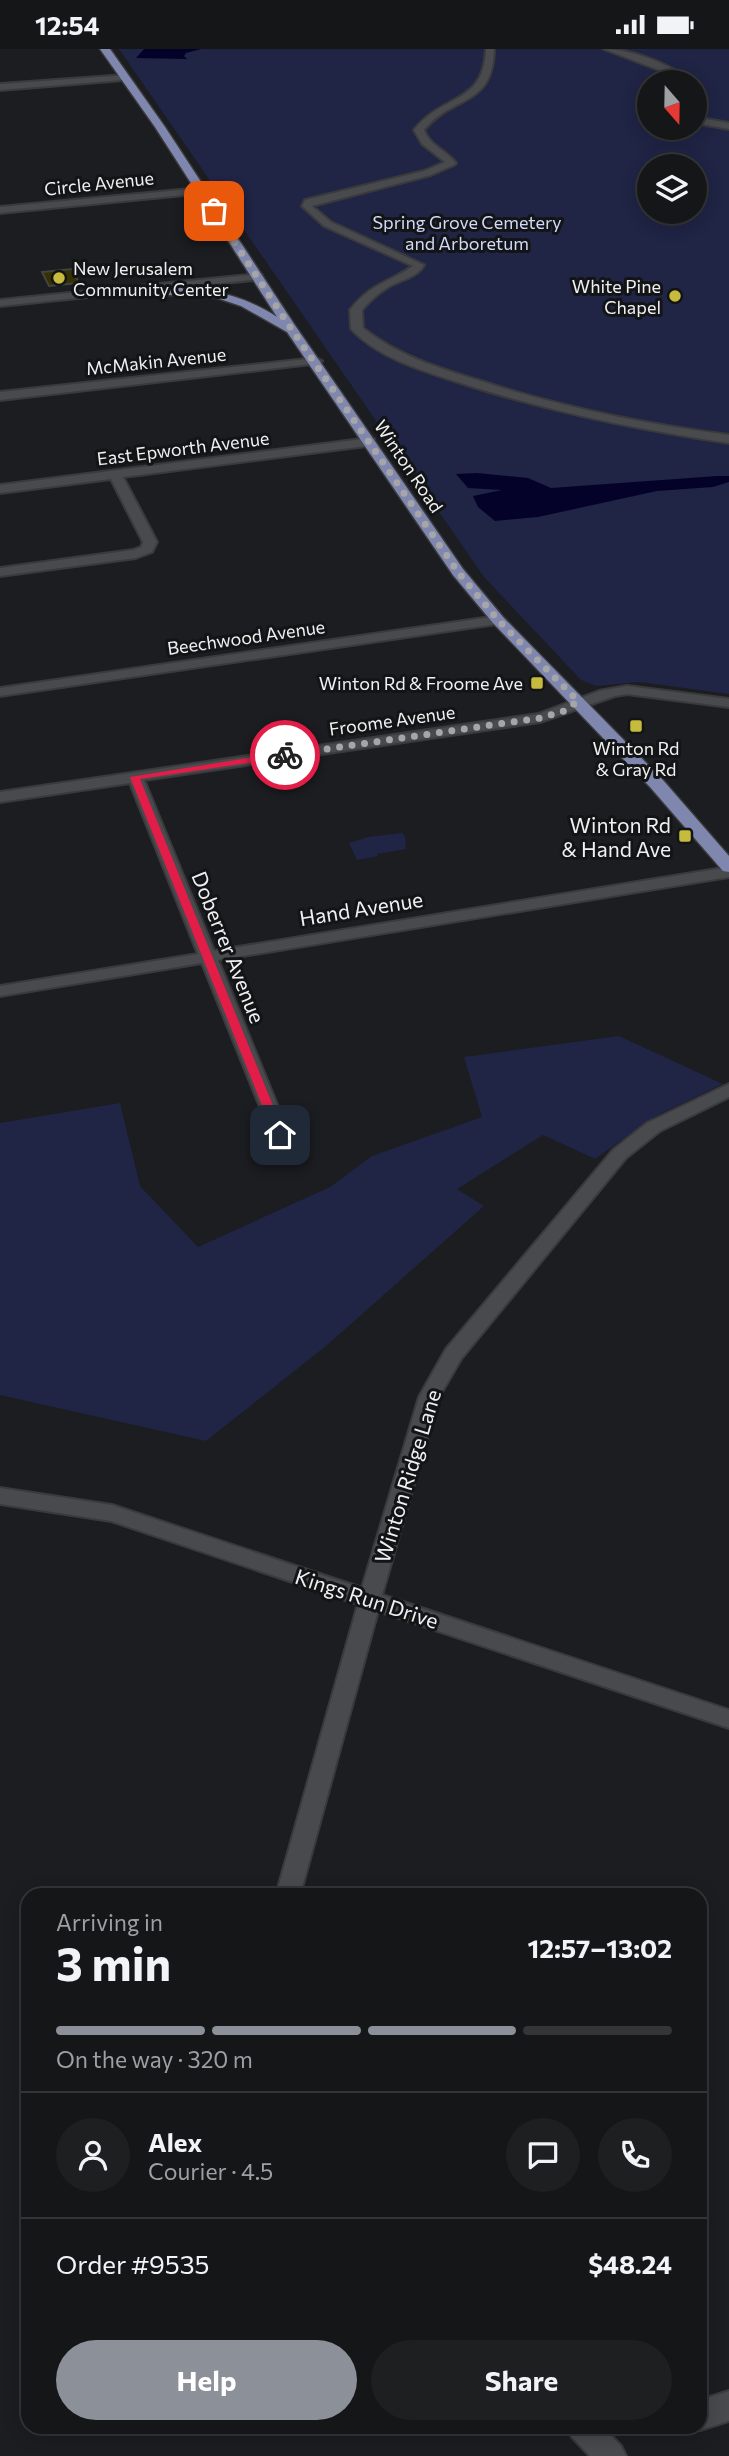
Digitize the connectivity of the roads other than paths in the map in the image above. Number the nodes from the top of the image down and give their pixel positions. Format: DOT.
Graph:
graph roads {
  1 [pos="105,49"];
  2 [pos="490,49"];
  3 [pos="608,49"];
  4 [pos="667,70"];
  5 [pos="123,77"];
  6 [pos="0,87"];
  7 [pos="707,122"];
  8 [pos="729,126"];
  9 [pos="201,191"];
  10 [pos="0,210"];
  11 [pos="258,278"];
  12 [pos="126,292"];
  13 [pos="0,303"];
  14 [pos="295,333"];
  15 [pos="316,361"];
  16 [pos="0,396"];
  17 [pos="729,439"];
  18 [pos="370,442"];
  19 [pos="115,474"];
  20 [pos="0,489"];
  21 [pos="0,572"];
  22 [pos="498,620"];
  23 [pos="0,692"];
  24 [pos="578,701"];
  25 [pos="729,703"];
  26 [pos="135,777"];
  27 [pos="0,797"];
  28 [pos="729,870"];
  29 [pos="208,955"];
  30 [pos="0,991"];
  31 [pos="729,1090"];
  32 [pos="280,1135"];
  33 [pos="0,1496"];
  34 [pos="370,1599"];
  35 [pos="729,1719"];
  36 [pos="290,1888"];
  37 [pos="729,2406"];
  38 [pos="707,2413"];
  39 [pos="589,2434"];
  40 [pos="611,2456"];
  1 -- 5 [label="main road, Winton Road"];
  2 -- 17 [label="street"];
  3 -- 4 [label="street"];
  5 -- 6 [label="street"];
  5 -- 9 [label="main road, Winton Road"];
  7 -- 8 [label="street"];
  9 -- 10 [label="street, Circle Avenue"];
  9 -- 11 [label="main road, Winton Road"];
  11 -- 12 [label="street"];
  11 -- 14 [label="main road, Winton Road"];
  12 -- 13 [label="street"];
  12 -- 14 [label="main road"];
  14 -- 15 [label="main road, Winton Road"];
  15 -- 16 [label="street, McMakin Avenue"];
  15 -- 18 [label="main road, Winton Road"];
  18 -- 19 [label="street, East Epworth Avenue"];
  18 -- 22 [label="main road, Winton Road"];
  19 -- 20 [label="street, East Epworth Avenue"];
  19 -- 21 [label="street"];
  22 -- 23 [label="street, Beechwood Avenue"];
  22 -- 24 [label="main road, Winton Road"];
  24 -- 25 [label="street"];
  24 -- 26 [label="street, Froome Avenue"];
  24 -- 28 [label="main road, Winton Road"];
  26 -- 27 [label="street, Froome Avenue"];
  26 -- 29 [label="street, Doberrer Avenue"];
  28 -- 29 [label="street, Hand Avenue"];
  29 -- 30 [label="street, Hand Avenue"];
  29 -- 32 [label="street, Doberrer Avenue"];
  31 -- 34 [label="street, Winton Ridge Lane"];
  33 -- 34 [label="street, Kings Run Drive"];
  34 -- 35 [label="street, Kings Run Drive"];
  34 -- 36 [label="street, Winton Ridge Lane"];
  37 -- 38 [label="street"];
  39 -- 40 [label="street"];
}
